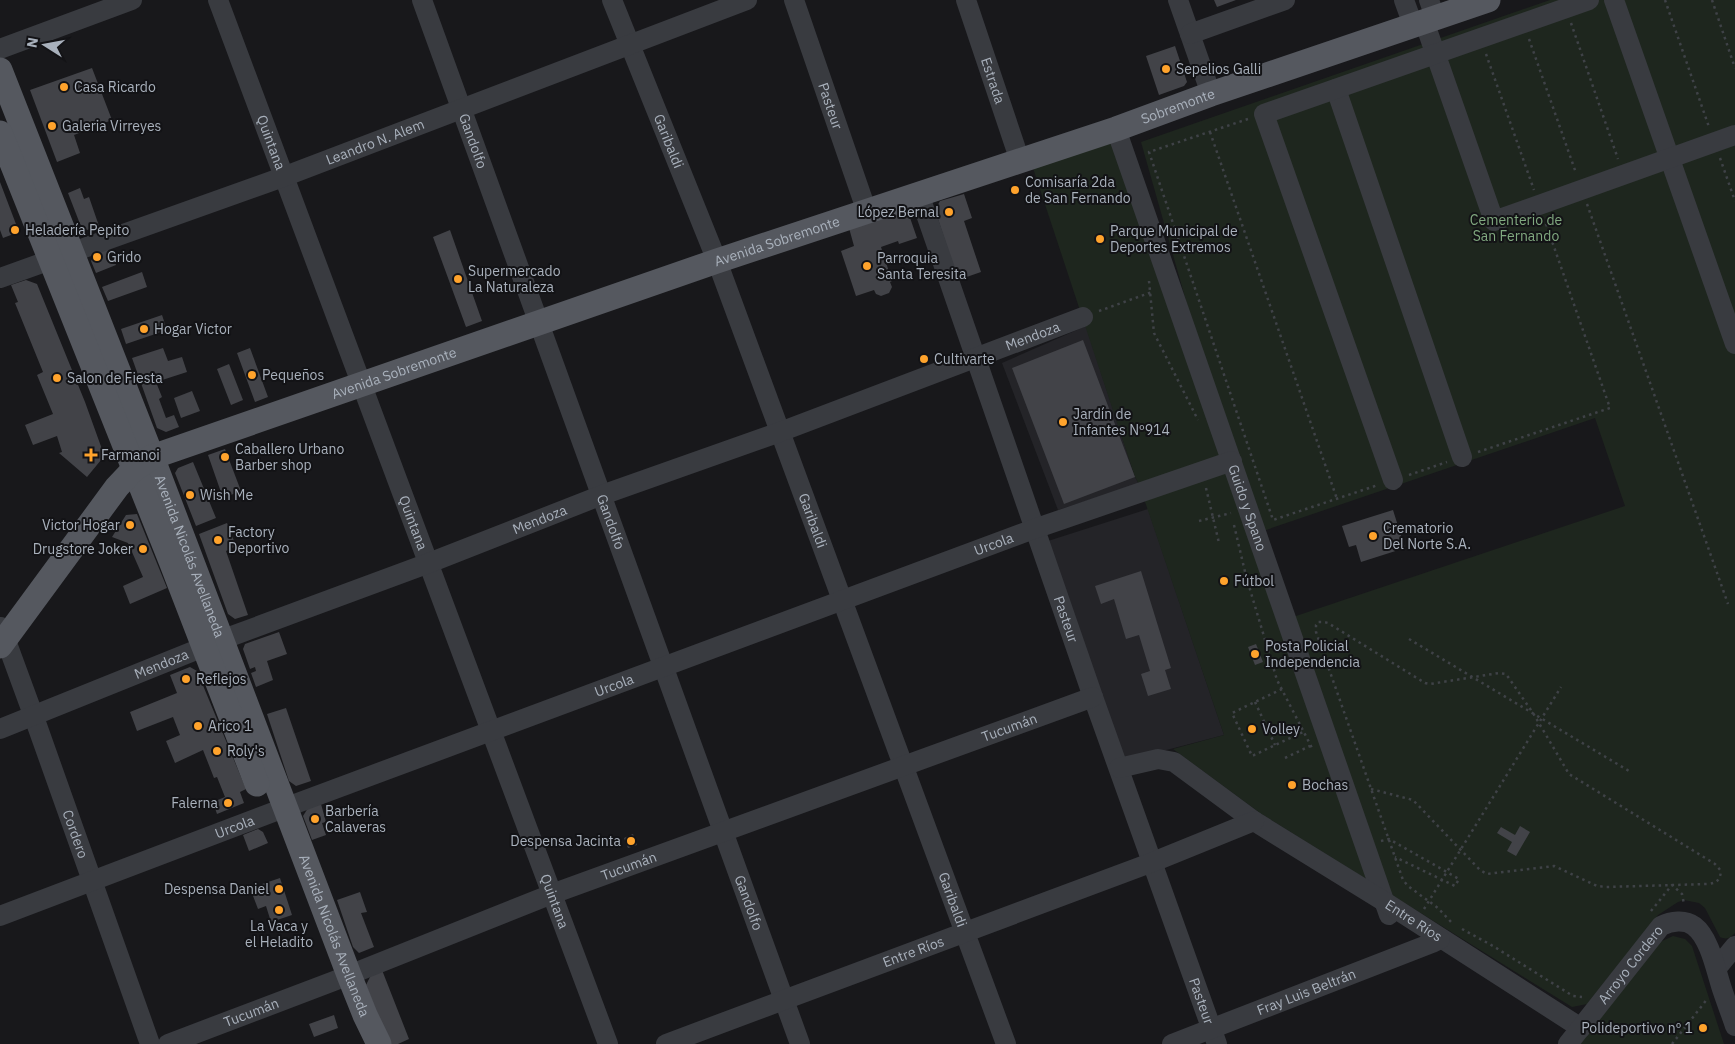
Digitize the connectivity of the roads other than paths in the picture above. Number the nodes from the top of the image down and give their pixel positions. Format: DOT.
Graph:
graph roads {
  1 [pos="132,0"];
  2 [pos="218,0"];
  3 [pos="422,0"];
  4 [pos="612,0"];
  5 [pos="747,0"];
  6 [pos="794,0"];
  7 [pos="966,0"];
  8 [pos="1178,0"];
  9 [pos="1285,0"];
  10 [pos="1404,0"];
  11 [pos="1488,0"];
  12 [pos="1589,0"];
  13 [pos="1614,0"];
  14 [pos="1425,16"];
  15 [pos="1190,34"];
  16 [pos="630,45"];
  17 [pos="0,49"];
  18 [pos="1435,54"];
  19 [pos="0,70"];
  20 [pos="1336,88"];
  21 [pos="1211,94"];
  22 [pos="460,110"];
  23 [pos="1116,129"];
  24 [pos="0,133"];
  25 [pos="1735,135"];
  26 [pos="1670,158"];
  27 [pos="1020,161"];
  28 [pos="283,177"];
  29 [pos="919,194"];
  30 [pos="867,212"];
  31 [pos="61,256"];
  32 [pos="717,262"];
  33 [pos="0,278"];
  34 [pos="1083,317"];
  35 [pos="539,323"];
  36 [pos="1735,344"];
  37 [pos="975,358"];
  38 [pos="362,385"];
  39 [pos="780,432"];
  40 [pos="1462,457"];
  41 [pos="1232,461"];
  42 [pos="143,463"];
  43 [pos="1394,480"];
  44 [pos="602,496"];
  45 [pos="1034,529"];
  46 [pos="429,563"];
  47 [pos="842,600"];
  48 [pos="2,636"];
  49 [pos="213,643"];
  50 [pos="664,667"];
  51 [pos="1093,697"];
  52 [pos="34,717"];
  53 [pos="0,729"];
  54 [pos="491,730"];
  55 [pos="904,766"];
  56 [pos="1119,768"];
  57 [pos="276,811"];
  58 [pos="1248,823"];
  59 [pos="723,832"];
  60 [pos="1153,862"];
  61 [pos="92,881"];
  62 [pos="552,894"];
  63 [pos="1387,909"];
  64 [pos="0,916"];
  65 [pos="966,932"];
  66 [pos="1436,941"];
  67 [pos="1735,946"];
  68 [pos="342,978"];
  69 [pos="1719,978"];
  70 [pos="784,999"];
  71 [pos="1735,1026"];
  72 [pos="1575,1035"];
  73 [pos="1214,1037"];
  74 [pos="150,1044"];
  75 [pos="168,1044"];
  76 [pos="361,1044"];
  77 [pos="379,1044"];
  78 [pos="608,1044"];
  79 [pos="666,1044"];
  80 [pos="800,1044"];
  81 [pos="1006,1044"];
  82 [pos="1172,1044"];
  1 -- 17 [label="street"];
  2 -- 28 [label="street, Quintana"];
  3 -- 22 [label="street, Gandolfo"];
  4 -- 16 [label="street, Garibaldi"];
  5 -- 16 [label="street, Leandro N. Alem"];
  6 -- 30 [label="street, Pasteur"];
  7 -- 27 [label="street, Estrada"];
  8 -- 15 [label="street"];
  9 -- 15 [label="street"];
  10 -- 14 [label="street"];
  11 -- 14 [label="main road, Sobremonte"];
  12 -- 18 [label="street"];
  13 -- 26 [label="street"];
  14 -- 18 [label="street"];
  14 -- 21 [label="main road, Sobremonte"];
  15 -- 21 [label="street"];
  16 -- 22 [label="street, Leandro N. Alem"];
  16 -- 32 [label="street, Garibaldi"];
  18 -- 20 [label="street"];
  18 -- 26 [label="street"];
  19 -- 31 [label="main road, Avenida Nicolás Avellaneda"];
  20 -- 40 [label="street"];
  20 -- 43 [label="street"];
  21 -- 23 [label="main road, Sobremonte"];
  22 -- 28 [label="street, Leandro N. Alem"];
  22 -- 35 [label="street, Gandolfo"];
  23 -- 27 [label="main road, Sobremonte"];
  23 -- 41 [label="street, Guido y Spano"];
  24 -- 31 [label="main road, Avenida Nicolás Avellaneda"];
  25 -- 26 [label="street"];
  26 -- 36 [label="street"];
  27 -- 29 [label="main road, Sobremonte"];
  28 -- 31 [label="street, Leandro N. Alem"];
  28 -- 38 [label="street, Quintana"];
  29 -- 30 [label="main road, Sobremonte"];
  29 -- 37 [label="street, Pasteur"];
  30 -- 32 [label="main road, Avenida Sobremonte"];
  31 -- 33 [label="street, Leandro N. Alem"];
  31 -- 42 [label="main road, Avenida Nicolás Avellaneda"];
  32 -- 35 [label="main road, Avenida Sobremonte"];
  32 -- 39 [label="street, Garibaldi"];
  34 -- 37 [label="street, Mendoza"];
  35 -- 38 [label="main road, Avenida Sobremonte"];
  35 -- 44 [label="street, Gandolfo"];
  37 -- 39 [label="street, Mendoza"];
  37 -- 45 [label="street, Pasteur"];
  38 -- 42 [label="main road, Avenida Sobremonte"];
  38 -- 46 [label="street, Quintana"];
  39 -- 44 [label="street, Mendoza"];
  39 -- 47 [label="street, Garibaldi"];
  41 -- 45 [label="street, Urcola"];
  41 -- 63 [label="street, Guido y Spano"];
  42 -- 48 [label="main road, Avenida Sobremonte"];
  42 -- 49 [label="main road, Avenida Nicolás Avellaneda"];
  44 -- 46 [label="street, Mendoza"];
  44 -- 50 [label="street, Gandolfo"];
  45 -- 47 [label="street, Urcola"];
  45 -- 51 [label="street, Pasteur"];
  46 -- 49 [label="street, Mendoza"];
  46 -- 54 [label="street, Quintana"];
  47 -- 50 [label="street, Urcola"];
  47 -- 55 [label="street, Garibaldi"];
  48 -- 52 [label="street, Cordero"];
  49 -- 52 [label="street, Mendoza"];
  49 -- 57 [label="main road, Avenida Nicolás Avellaneda"];
  50 -- 54 [label="street, Urcola"];
  50 -- 59 [label="street, Gandolfo"];
  51 -- 55 [label="street, Tucumán"];
  51 -- 56 [label="street, Pasteur"];
  52 -- 53 [label="street, Mendoza"];
  52 -- 61 [label="street, Cordero"];
  54 -- 57 [label="street, Urcola"];
  54 -- 62 [label="street, Quintana"];
  55 -- 59 [label="street, Tucumán"];
  55 -- 65 [label="street, Garibaldi"];
  56 -- 58 [label="street"];
  56 -- 60 [label="street, Pasteur"];
  57 -- 61 [label="street, Urcola"];
  57 -- 68 [label="main road, Avenida Nicolás Avellaneda"];
  58 -- 60 [label="street, Entre Ríos"];
  58 -- 63 [label="street, Entre Ríos"];
  59 -- 62 [label="street, Tucumán"];
  59 -- 70 [label="street, Gandolfo"];
  60 -- 65 [label="street, Entre Ríos"];
  60 -- 73 [label="street, Pasteur"];
  61 -- 64 [label="street, Urcola"];
  61 -- 74 [label="street, Cordero"];
  62 -- 68 [label="street, Tucumán"];
  62 -- 78 [label="street, Quintana"];
  63 -- 66 [label="street, Entre Ríos"];
  63 -- 66 [label="street, Entre Ríos"];
  65 -- 70 [label="street, Entre Ríos"];
  65 -- 81 [label="street, Garibaldi"];
  66 -- 72 [label="street, Entre Ríos"];
  66 -- 73 [label="street, Fray Luis Beltrán"];
  67 -- 69 [label="street"];
  68 -- 75 [label="street, Tucumán"];
  68 -- 76 [label="main road, Avenida Nicolás Avellaneda"];
  68 -- 77 [label="main road, Avenida Nicolás Avellaneda"];
  69 -- 71 [label="street"];
  69 -- 72 [label="street, Arroyo Cordero"];
  70 -- 79 [label="street, Entre Ríos"];
  70 -- 80 [label="street, Gandolfo"];
  73 -- 82 [label="street, Fray Luis Beltrán"];
}
